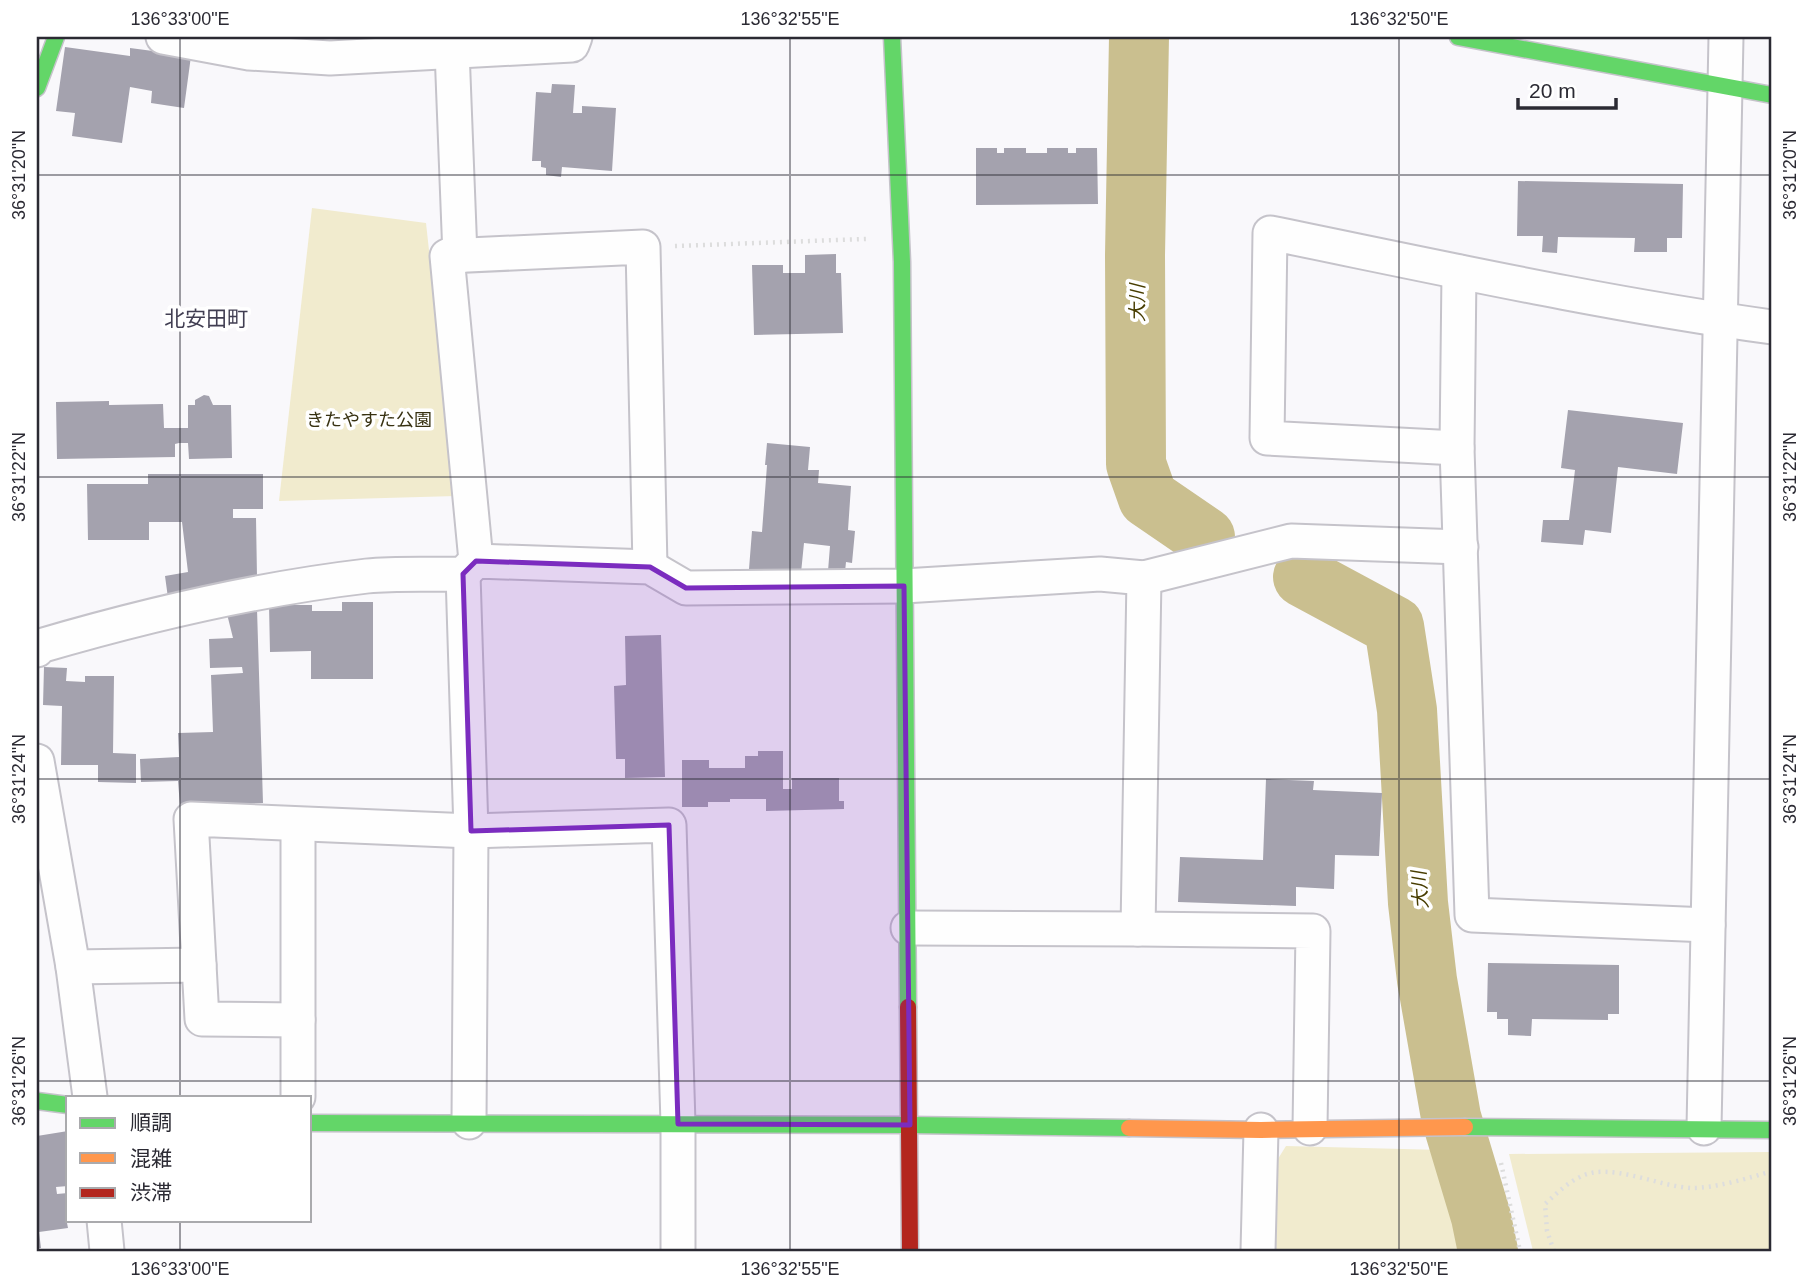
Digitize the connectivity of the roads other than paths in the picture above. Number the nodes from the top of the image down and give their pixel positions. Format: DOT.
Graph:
graph roads {
  1 [pos="56,37"];
  2 [pos="163,37"];
  3 [pos="575,37"];
  4 [pos="892,37"];
  5 [pos="1458,37"];
  6 [pos="1726,37"];
  7 [pos="452,50"];
  8 [pos="37,88"];
  9 [pos="1726,88"];
  10 [pos="1772,95"];
  11 [pos="460,256"];
  12 [pos="1459,272"];
  13 [pos="1720,320"];
  14 [pos="1772,327"];
  15 [pos="1457,448"];
  16 [pos="1461,547"];
  17 [pos="469,567"];
  18 [pos="650,567"];
  19 [pos="1144,578"];
  20 [pos="904,586"];
  21 [pos="37,650"];
  22 [pos="37,761"];
  23 [pos="298,825"];
  24 [pos="471,831"];
  25 [pos="1708,925"];
  26 [pos="908,928"];
  27 [pos="1138,929"];
  28 [pos="199,965"];
  29 [pos="74,967"];
  30 [pos="298,1020"];
  31 [pos="90,1096"];
  32 [pos="298,1096"];
  33 [pos="37,1101"];
  34 [pos="66,1105"];
  35 [pos="312,1122"];
  36 [pos="469,1122"];
  37 [pos="678,1124"];
  38 [pos="910,1125"];
  39 [pos="1310,1128"];
  40 [pos="1704,1128"];
  41 [pos="1261,1130"];
  42 [pos="1772,1130"];
  43 [pos="104,1222"];
  44 [pos="107,1251"];
  45 [pos="678,1251"];
  46 [pos="910,1251"];
  47 [pos="1258,1251"];
  1 -- 8 [label="street"];
  2 -- 7 [label="street"];
  3 -- 7 [label="street"];
  4 -- 20 [label="street"];
  5 -- 9 [label="street"];
  6 -- 9 [label="street"];
  7 -- 11 [label="street"];
  9 -- 10 [label="street"];
  9 -- 13 [label="street"];
  11 -- 17 [label="street"];
  11 -- 18 [label="street"];
  12 -- 13 [label="street"];
  12 -- 15 [label="street"];
  12 -- 15 [label="street"];
  13 -- 14 [label="street"];
  13 -- 25 [label="street"];
  15 -- 16 [label="street"];
  16 -- 19 [label="street"];
  16 -- 25 [label="street"];
  17 -- 18 [label="street"];
  17 -- 21 [label="street"];
  17 -- 24 [label="street"];
  18 -- 20 [label="street"];
  19 -- 20 [label="street"];
  19 -- 27 [label="street"];
  20 -- 26 [label="street"];
  22 -- 29 [label="street"];
  23 -- 24 [label="street"];
  23 -- 28 [label="street"];
  23 -- 30 [label="street"];
  24 -- 36 [label="street"];
  24 -- 37 [label="street"];
  25 -- 40 [label="street"];
  26 -- 27 [label="street"];
  26 -- 38 [label="street"];
  27 -- 39 [label="street"];
  28 -- 29 [label="street"];
  28 -- 30 [label="street"];
  29 -- 31 [label="street"];
  30 -- 32 [label="street"];
  33 -- 34 [label="street"];
  35 -- 36 [label="street"];
  36 -- 37 [label="street"];
  37 -- 38 [label="street"];
  37 -- 45 [label="street"];
  38 -- 41 [label="street"];
  38 -- 46 [label="street"];
  39 -- 40 [label="street"];
  39 -- 41 [label="street"];
  40 -- 42 [label="street"];
  41 -- 47 [label="street"];
  43 -- 44 [label="street"];
}
